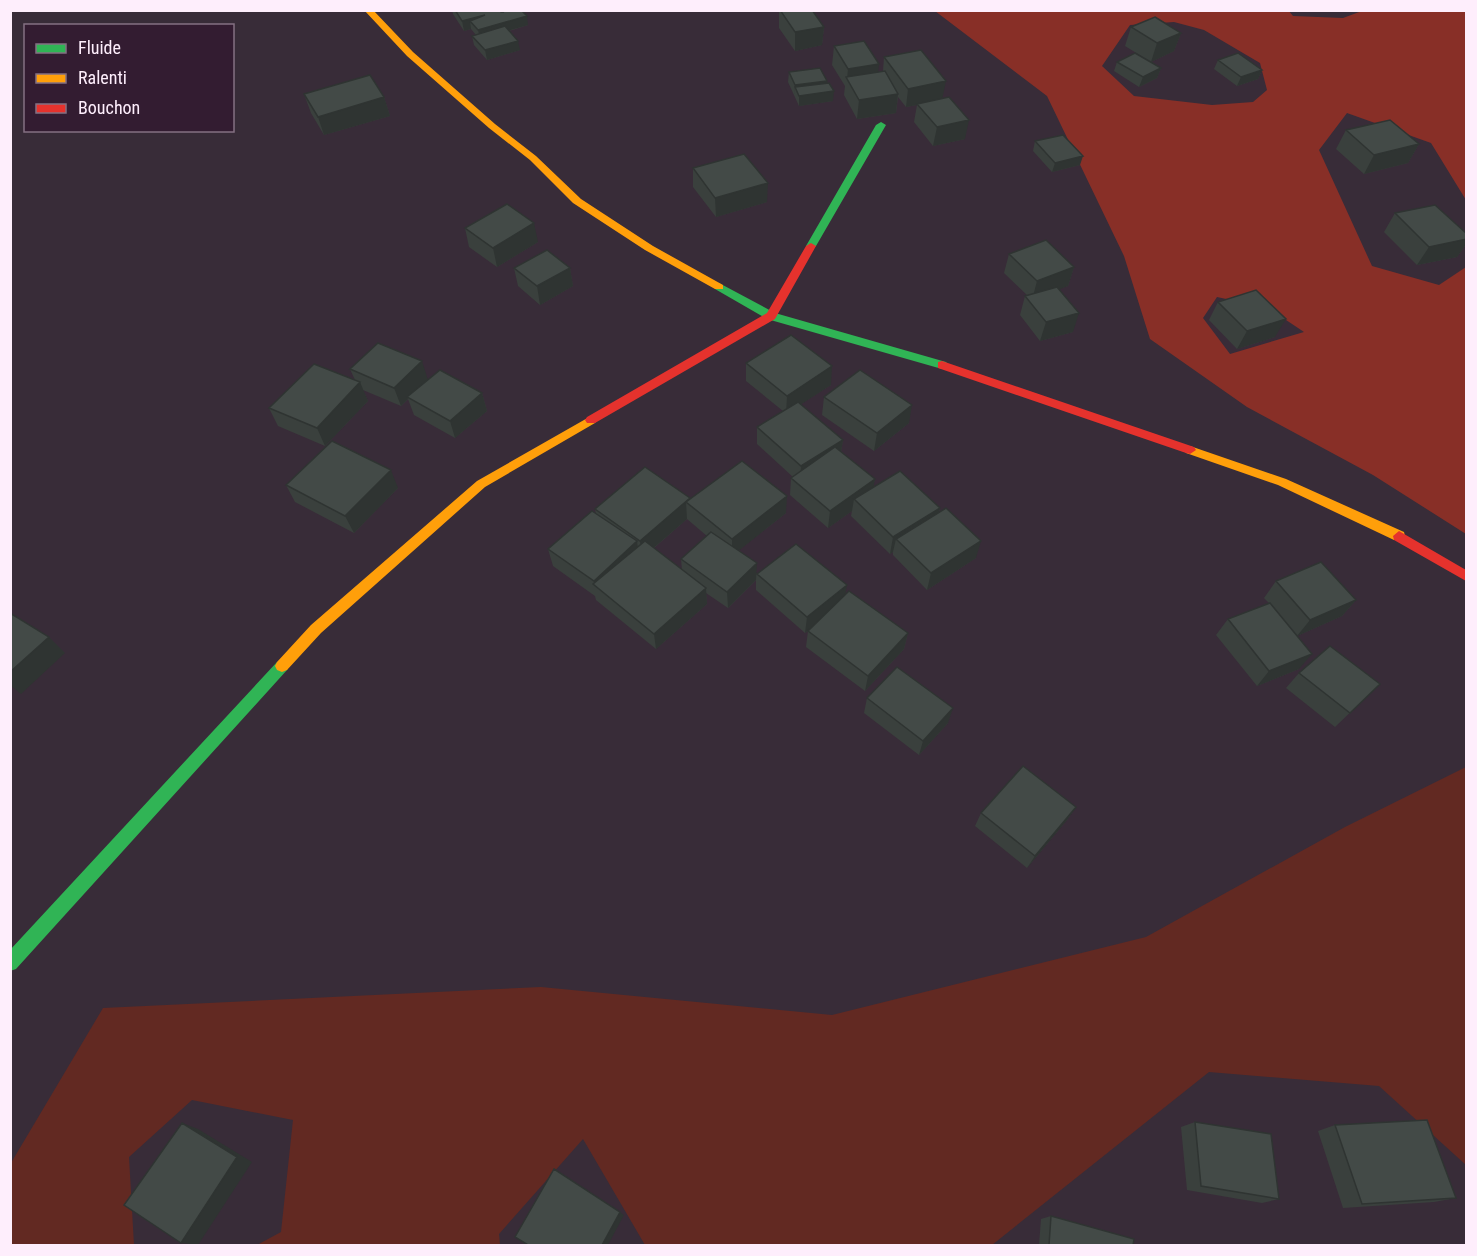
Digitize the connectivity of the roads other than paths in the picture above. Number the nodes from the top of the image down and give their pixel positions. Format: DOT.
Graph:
graph roads {
  1 [pos="368,10"];
  2 [pos="881,125"];
  3 [pos="771,316"];
  4 [pos="1467,576"];
  5 [pos="10,963"];
  1 -- 3 [label="street"];
  2 -- 3 [label="street"];
  3 -- 4 [label="street"];
  3 -- 5 [label="street"];
}
